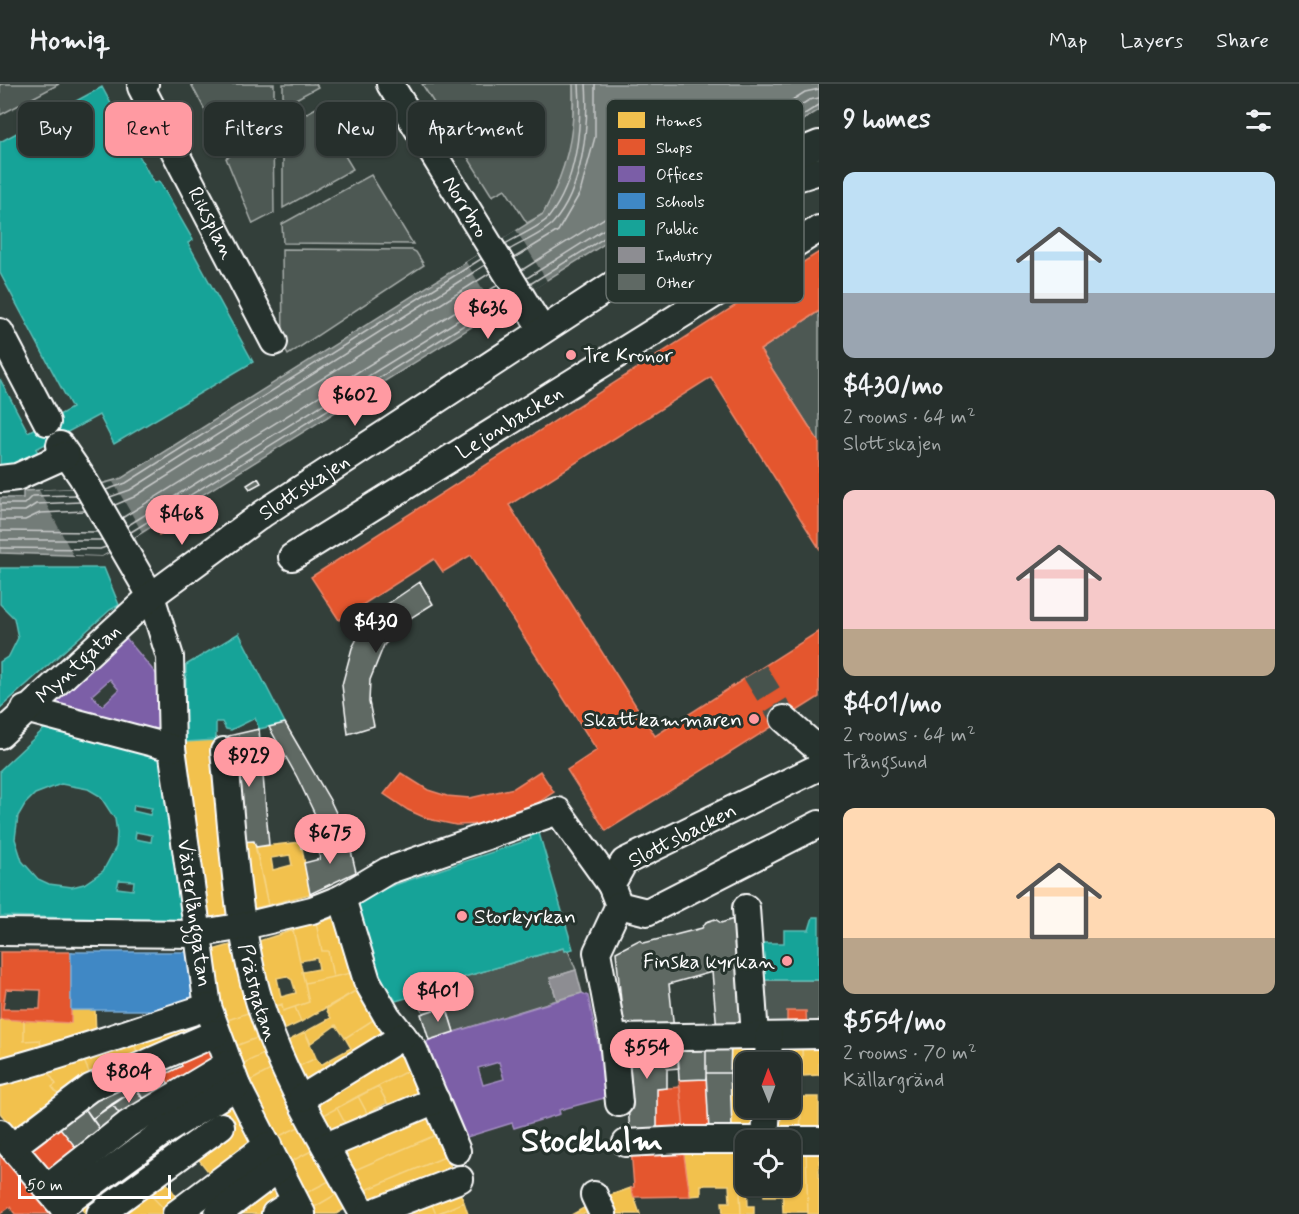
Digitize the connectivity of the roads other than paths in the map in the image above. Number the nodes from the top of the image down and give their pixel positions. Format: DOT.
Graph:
graph roads {
  1 [pos="145,84"];
  2 [pos="390,84"];
  3 [pos="819,144"];
  4 [pos="804,150"];
  5 [pos="819,171"];
  6 [pos="804,176"];
  7 [pos="819,229"];
  8 [pos="804,238"];
  9 [pos="606,288"];
  10 [pos="700,303"];
  11 [pos="542,330"];
  12 [pos="0,333"];
  13 [pos="271,336"];
  14 [pos="46,421"];
  15 [pos="0,479"];
  16 [pos="292,557"];
  17 [pos="151,596"];
  18 [pos="129,615"];
  19 [pos="25,709"];
  20 [pos="784,719"];
  21 [pos="0,735"];
  22 [pos="172,748"];
  23 [pos="819,750"];
  24 [pos="224,751"];
  25 [pos="819,767"];
  26 [pos="819,824"];
  27 [pos="352,892"];
  28 [pos="615,895"];
  29 [pos="746,908"];
  30 [pos="244,926"];
  31 [pos="0,932"];
  32 [pos="196,934"];
  33 [pos="208,1007"];
  34 [pos="216,1033"];
  35 [pos="819,1035"];
  36 [pos="403,1036"];
  37 [pos="762,1036"];
  38 [pos="613,1038"];
  39 [pos="766,1052"];
  40 [pos="0,1072"];
  41 [pos="232,1075"];
  42 [pos="302,1098"];
  43 [pos="436,1100"];
  44 [pos="619,1103"];
  45 [pos="221,1125"];
  46 [pos="6,1140"];
  47 [pos="735,1140"];
  48 [pos="801,1140"];
  49 [pos="819,1140"];
  50 [pos="626,1143"];
  51 [pos="268,1145"];
  52 [pos="326,1146"];
  53 [pos="457,1151"];
  54 [pos="279,1168"];
  55 [pos="460,1179"];
  56 [pos="59,1203"];
  57 [pos="291,1210"];
  58 [pos="100,1214"];
  59 [pos="176,1214"];
  60 [pos="218,1214"];
  61 [pos="363,1214"];
  62 [pos="369,1214"];
  1 -- 13 [label="street, Riksplan"];
  2 -- 11 [label="street, Norrbro"];
  3 -- 4 [label="street, Slottskajen"];
  5 -- 6 [label="street, Slottskajen"];
  7 -- 8 [label="street, Lejonbacken"];
  9 -- 11 [label="street, Slottskajen"];
  10 -- 16 [label="street, Lejonbacken"];
  11 -- 17 [label="street, Slottskajen"];
  12 -- 14 [label="street"];
  15 -- 17 [label="street, Västerlånggatan"];
  17 -- 18 [label="street, Slottskajen"];
  17 -- 22 [label="street, Västerlånggatan"];
  18 -- 19 [label="street, Myntgatan"];
  19 -- 21 [label="street, Myntgatan"];
  19 -- 22 [label="street"];
  20 -- 23 [label="street"];
  22 -- 32 [label="street, Västerlånggatan"];
  24 -- 30 [label="street, Prästgatan"];
  25 -- 28 [label="street, Slottsbacken"];
  26 -- 28 [label="street"];
  27 -- 28 [label="street"];
  27 -- 30 [label="street"];
  27 -- 36 [label="street"];
  28 -- 38 [label="street, Slottsbacken"];
  29 -- 37 [label="street"];
  30 -- 32 [label="street"];
  30 -- 42 [label="street, Prästgatan"];
  31 -- 32 [label="street"];
  32 -- 33 [label="street, Västerlånggatan"];
  33 -- 34 [label="street, Västerlånggatan"];
  33 -- 40 [label="street"];
  34 -- 41 [label="street, Västerlånggatan"];
  34 -- 46 [label="street"];
  35 -- 37 [label="street"];
  36 -- 42 [label="street"];
  36 -- 43 [label="street"];
  37 -- 38 [label="street"];
  37 -- 39 [label="street"];
  38 -- 44 [label="street"];
  41 -- 51 [label="street, Västerlånggatan"];
  41 -- 56 [label="street"];
  42 -- 52 [label="street, Prästgatan"];
  43 -- 52 [label="street"];
  43 -- 53 [label="street"];
  45 -- 58 [label="street"];
  46 -- 56 [label="street"];
  47 -- 50 [label="street"];
  48 -- 49 [label="street"];
  51 -- 54 [label="street, Västerlånggatan"];
  51 -- 59 [label="street"];
  52 -- 61 [label="street, Prästgatan"];
  54 -- 57 [label="street, Västerlånggatan"];
  54 -- 60 [label="street"];
  55 -- 62 [label="street"];
}
